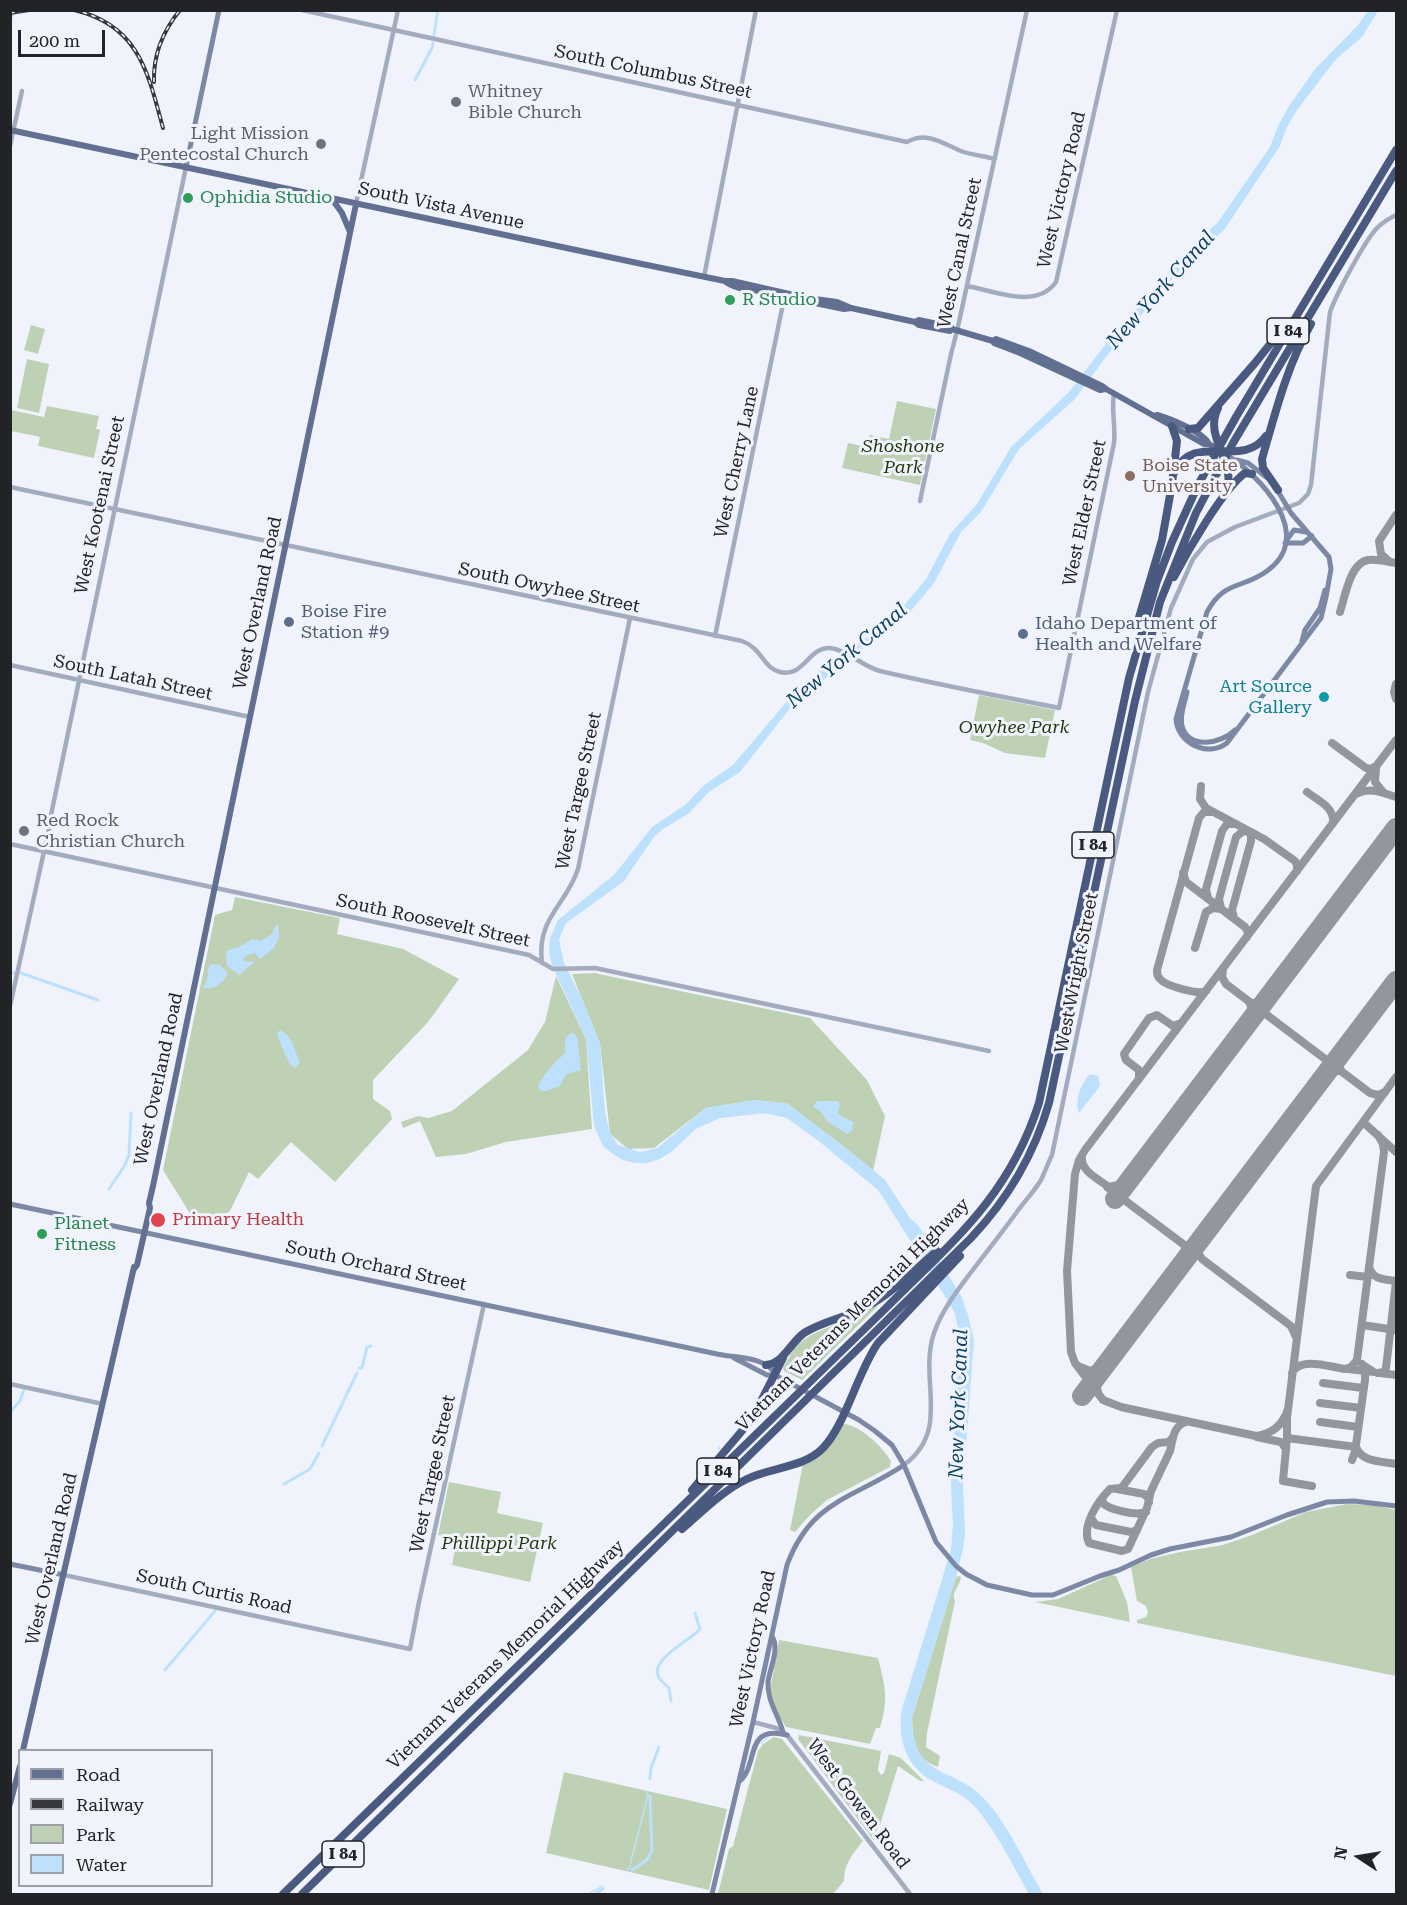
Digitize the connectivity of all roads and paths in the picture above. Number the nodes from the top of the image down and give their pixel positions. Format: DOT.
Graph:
graph roads {
  1 [pos="219,10"];
  2 [pos="302,10"];
  3 [pos="398,10"];
  4 [pos="756,10"];
  5 [pos="1027,10"];
  6 [pos="1117,10"];
  7 [pos="394,30"];
  8 [pos="22,91"];
  9 [pos="737,103"];
  10 [pos="12,130"];
  11 [pos="10,146"];
  12 [pos="1396,150"];
  13 [pos="995,159"];
  14 [pos="186,167"];
  15 [pos="1396,171"];
  16 [pos="332,199"];
  17 [pos="356,204"];
  18 [pos="1396,215"];
  19 [pos="1352,225"];
  20 [pos="350,234"];
  21 [pos="1347,254"];
  22 [pos="704,277"];
  23 [pos="967,286"];
  24 [pos="786,294"];
  25 [pos="955,330"];
  26 [pos="1114,393"];
  27 [pos="1221,403"];
  28 [pos="1148,412"];
  29 [pos="1172,426"];
  30 [pos="1189,429"];
  31 [pos="1270,430"];
  32 [pos="1207,448"];
  33 [pos="1222,452"];
  34 [pos="1237,460"];
  35 [pos="1224,466"];
  36 [pos="1252,474"];
  37 [pos="1172,484"];
  38 [pos="10,486"];
  39 [pos="1278,490"];
  40 [pos="1226,495"];
  41 [pos="920,501"];
  42 [pos="1287,507"];
  43 [pos="114,509"];
  44 [pos="1280,510"];
  45 [pos="1312,536"];
  46 [pos="1285,543"];
  47 [pos="285,545"];
  48 [pos="1330,574"];
  49 [pos="630,618"];
  50 [pos="715,636"];
  51 [pos="10,665"];
  52 [pos="1192,670"];
  53 [pos="79,681"];
  54 [pos="1135,700"];
  55 [pos="1059,708"];
  56 [pos="250,717"];
  57 [pos="1117,732"];
  58 [pos="10,844"];
  59 [pos="44,851"];
  60 [pos="214,889"];
  61 [pos="542,963"];
  62 [pos="10,1006"];
  63 [pos="989,1051"];
  64 [pos="10,1204"];
  65 [pos="143,1233"];
  66 [pos="923,1267"];
  67 [pos="933,1281"];
  68 [pos="484,1304"];
  69 [pos="785,1354"];
  70 [pos="735,1358"];
  71 [pos="766,1365"];
  72 [pos="775,1375"];
  73 [pos="10,1384"];
  74 [pos="103,1404"];
  75 [pos="844,1412"];
  76 [pos="904,1465"];
  77 [pos="1396,1506"];
  78 [pos="660,1527"];
  79 [pos="10,1564"];
  80 [pos="635,1568"];
  81 [pos="64,1575"];
  82 [pos="772,1635"];
  83 [pos="410,1649"];
  84 [pos="753,1722"];
  85 [pos="785,1733"];
  86 [pos="23,1749"];
  87 [pos="18,1774"];
  88 [pos="739,1782"];
  89 [pos="10,1804"];
  90 [pos="283,1894"];
  91 [pos="302,1894"];
  92 [pos="712,1894"];
  93 [pos="910,1894"];
  1 -- 14 [label="main road, West Kootenai Street"];
  2 -- 7 [label="street, South Columbus Street"];
  3 -- 7 [label="street, West Overland Road"];
  4 -- 9 [label="street"];
  5 -- 13 [label="street, West Canal Street"];
  6 -- 23 [label="street, West Victory Road"];
  7 -- 9 [label="street, South Columbus Street"];
  7 -- 17 [label="street, West Overland Road"];
  8 -- 10 [label="street"];
  9 -- 13 [label="street, South Columbus Street"];
  9 -- 22 [label="street"];
  10 -- 11 [label="street"];
  10 -- 14 [label="main road, South Vista Avenue"];
  12 -- 19 [label="highway, Vietnam Veterans Memorial Highway / I 84"];
  13 -- 23 [label="street, West Canal Street"];
  14 -- 16 [label="main road, South Vista Avenue"];
  14 -- 43 [label="street, West Kootenai Street"];
  15 -- 21 [label="highway, I 84"];
  16 -- 17 [label="main road, South Vista Avenue"];
  16 -- 20 [label="main road"];
  17 -- 20 [label="main road, West Overland Road"];
  17 -- 22 [label="main road, South Vista Avenue"];
  18 -- 42 [label="street, West Wright Street"];
  19 -- 27 [label="highway"];
  19 -- 57 [label="highway, Vietnam Veterans Memorial Highway / I 84"];
  20 -- 47 [label="main road, West Overland Road"];
  21 -- 31 [label="highway"];
  21 -- 35 [label="highway, I 84"];
  22 -- 24 [label="main road, South Vista Avenue"];
  23 -- 25 [label="street, West Canal Street"];
  24 -- 25 [label="main road, South Vista Avenue"];
  24 -- 50 [label="street, West Cherry Lane"];
  25 -- 26 [label="main road, South Vista Avenue"];
  25 -- 41 [label="street, West Canal Street"];
  26 -- 28 [label="main road, South Vista Avenue"];
  26 -- 55 [label="street, West Elder Street"];
  27 -- 30 [label="highway"];
  27 -- 33 [label="highway"];
  28 -- 29 [label="main road, South Vista Avenue"];
  28 -- 30 [label="main road, South Vista Avenue"];
  29 -- 32 [label="main road, South Vista Avenue"];
  29 -- 37 [label="highway"];
  30 -- 32 [label="main road, South Vista Avenue"];
  31 -- 33 [label="highway"];
  31 -- 39 [label="highway"];
  32 -- 33 [label="highway"];
  32 -- 37 [label="highway"];
  33 -- 34 [label="main road"];
  33 -- 35 [label="highway"];
  34 -- 36 [label="main road"];
  34 -- 39 [label="main road"];
  35 -- 40 [label="highway"];
  35 -- 54 [label="highway, Vietnam Veterans Memorial Highway / I 84"];
  36 -- 40 [label="highway"];
  36 -- 44 [label="main road"];
  37 -- 57 [label="highway"];
  38 -- 43 [label="street, South Owyhee Street"];
  39 -- 42 [label="main road"];
  40 -- 54 [label="highway"];
  42 -- 44 [label="street, West Wright Street"];
  42 -- 45 [label="main road"];
  43 -- 47 [label="street, South Owyhee Street"];
  43 -- 53 [label="street, West Kootenai Street"];
  44 -- 46 [label="main road"];
  44 -- 76 [label="street, West Wright Street"];
  45 -- 46 [label="main road"];
  45 -- 46 [label="main road"];
  45 -- 48 [label="main road"];
  46 -- 52 [label="main road"];
  47 -- 49 [label="street, South Owyhee Street"];
  47 -- 56 [label="main road, West Overland Road"];
  48 -- 52 [label="main road"];
  48 -- 52 [label="main road"];
  49 -- 50 [label="street, South Owyhee Street"];
  49 -- 61 [label="street, West Targee Street"];
  50 -- 55 [label="street, South Owyhee Street"];
  51 -- 53 [label="street, South Latah Street"];
  53 -- 56 [label="street, South Latah Street"];
  53 -- 59 [label="street, West Kootenai Street"];
  54 -- 67 [label="highway, Vietnam Veterans Memorial Highway / I 84"];
  56 -- 60 [label="main road, West Overland Road"];
  57 -- 66 [label="highway, Vietnam Veterans Memorial Highway / I 84"];
  58 -- 59 [label="street, South Roosevelt Street"];
  59 -- 60 [label="street, South Roosevelt Street"];
  59 -- 62 [label="street, West Kootenai Street"];
  60 -- 61 [label="street, South Roosevelt Street"];
  60 -- 65 [label="main road, West Overland Road"];
  61 -- 63 [label="street, South Roosevelt Street"];
  64 -- 65 [label="main road, South Orchard Street"];
  65 -- 68 [label="main road, South Orchard Street"];
  65 -- 74 [label="main road, West Overland Road"];
  66 -- 69 [label="highway"];
  66 -- 78 [label="highway, Vietnam Veterans Memorial Highway / I 84"];
  67 -- 75 [label="highway"];
  67 -- 80 [label="highway, Vietnam Veterans Memorial Highway / I 84"];
  68 -- 70 [label="main road, South Orchard Street"];
  68 -- 83 [label="street, West Targee Street"];
  69 -- 71 [label="highway"];
  69 -- 72 [label="highway"];
  70 -- 71 [label="main road, South Orchard Street"];
  70 -- 72 [label="main road, South Orchard Street"];
  71 -- 72 [label="main road, South Orchard Street"];
  72 -- 75 [label="main road, South Orchard Street"];
  72 -- 78 [label="highway"];
  73 -- 74 [label="street"];
  74 -- 81 [label="main road, West Overland Road"];
  75 -- 76 [label="main road, South Orchard Street"];
  75 -- 80 [label="highway"];
  76 -- 77 [label="main road, South Orchard Street"];
  76 -- 82 [label="main road, West Victory Road"];
  78 -- 90 [label="highway, Vietnam Veterans Memorial Highway / I 84"];
  79 -- 81 [label="main road, South Curtis Road"];
  80 -- 91 [label="highway, Vietnam Veterans Memorial Highway / I 84"];
  81 -- 83 [label="street, South Curtis Road"];
  81 -- 86 [label="main road, West Overland Road"];
  82 -- 84 [label="main road, West Victory Road"];
  82 -- 85 [label="main road"];
  84 -- 85 [label="street"];
  84 -- 88 [label="main road, West Victory Road"];
  85 -- 88 [label="main road"];
  85 -- 93 [label="street, West Gowen Road"];
  87 -- 89 [label="main road"];
  88 -- 92 [label="main road, West Victory Road"];
}
